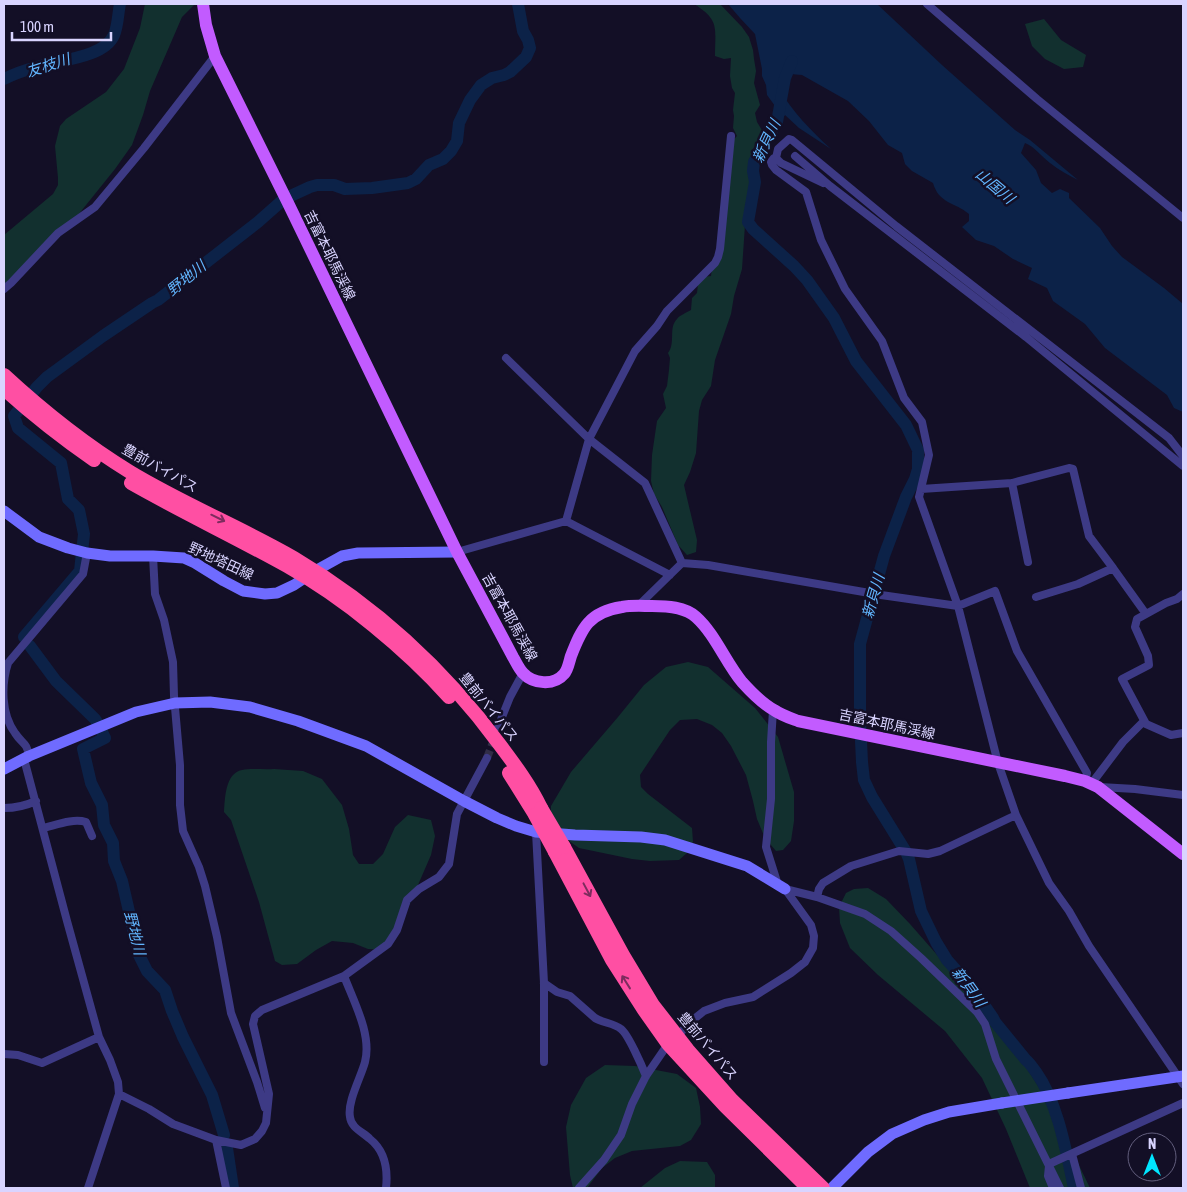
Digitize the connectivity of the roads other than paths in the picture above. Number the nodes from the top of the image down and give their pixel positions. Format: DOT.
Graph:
graph roads {
  1 [pos="203,4"];
  2 [pos="927,4"];
  3 [pos="215,56"];
  4 [pos="731,136"];
  5 [pos="795,156"];
  6 [pos="776,158"];
  7 [pos="830,186"];
  8 [pos="1183,218"];
  9 [pos="4,288"];
  10 [pos="506,358"];
  11 [pos="4,375"];
  12 [pos="4,389"];
  13 [pos="588,438"];
  14 [pos="1183,456"];
  15 [pos="1183,466"];
  16 [pos="1012,483"];
  17 [pos="921,490"];
  18 [pos="4,511"];
  19 [pos="566,522"];
  20 [pos="457,552"];
  21 [pos="87,553"];
  22 [pos="153,556"];
  23 [pos="1028,562"];
  24 [pos="682,563"];
  25 [pos="1113,568"];
  26 [pos="310,574"];
  27 [pos="670,574"];
  28 [pos="1183,594"];
  29 [pos="1036,597"];
  30 [pos="638,606"];
  31 [pos="958,606"];
  32 [pos="1146,614"];
  33 [pos="522,673"];
  34 [pos="175,703"];
  35 [pos="773,710"];
  36 [pos="1144,721"];
  37 [pos="498,727"];
  38 [pos="1183,733"];
  39 [pos="27,758"];
  40 [pos="487,758"];
  41 [pos="998,763"];
  42 [pos="4,769"];
  43 [pos="1092,784"];
  44 [pos="1183,795"];
  45 [pos="36,801"];
  46 [pos="464,801"];
  47 [pos="4,808"];
  48 [pos="1016,815"];
  49 [pos="43,828"];
  50 [pos="536,832"];
  51 [pos="92,836"];
  52 [pos="1183,854"];
  53 [pos="782,887"];
  54 [pos="817,897"];
  55 [pos="344,976"];
  56 [pos="544,982"];
  57 [pos="99,1037"];
  58 [pos="673,1040"];
  59 [pos="4,1054"];
  60 [pos="544,1062"];
  61 [pos="646,1076"];
  62 [pos="1182,1080"];
  63 [pos="119,1094"];
  64 [pos="1183,1103"];
  65 [pos="267,1112"];
  66 [pos="216,1140"];
  67 [pos="1072,1154"];
  68 [pos="1049,1164"];
  69 [pos="88,1188"];
  70 [pos="226,1188"];
  71 [pos="386,1188"];
  72 [pos="579,1188"];
  73 [pos="808,1188"];
  74 [pos="823,1188"];
  75 [pos="832,1188"];
  76 [pos="1053,1188"];
  77 [pos="1060,1188"];
  78 [pos="1081,1188"];
  1 -- 3 [label="main road, 吉富本耶馬渓線"];
  2 -- 8 [label="street"];
  3 -- 9 [label="street"];
  3 -- 20 [label="main road, 吉富本耶馬渓線"];
  4 -- 13 [label="street"];
  5 -- 7 [label="street"];
  6 -- 7 [label="street"];
  6 -- 14 [label="street"];
  6 -- 17 [label="street"];
  7 -- 15 [label="street"];
  10 -- 13 [label="street"];
  11 -- 26 [label="highway, 豊前バイパス, one-way"];
  12 -- 26 [label="highway, 豊前バイパス"];
  13 -- 19 [label="street"];
  13 -- 24 [label="street"];
  16 -- 17 [label="street"];
  16 -- 23 [label="street"];
  16 -- 25 [label="street"];
  17 -- 31 [label="street"];
  18 -- 21 [label="street, 野地塔田線"];
  19 -- 20 [label="street"];
  19 -- 27 [label="street"];
  20 -- 26 [label="street, 野地塔田線"];
  20 -- 33 [label="main road, 吉富本耶馬渓線"];
  21 -- 22 [label="street, 野地塔田線"];
  21 -- 39 [label="street"];
  22 -- 26 [label="street, 野地塔田線"];
  22 -- 34 [label="street"];
  24 -- 27 [label="street"];
  24 -- 31 [label="street"];
  25 -- 29 [label="street"];
  25 -- 32 [label="street"];
  26 -- 58 [label="highway, 豊前バイパス, bridge"];
  27 -- 30 [label="street"];
  28 -- 32 [label="street"];
  30 -- 33 [label="main road, 吉富本耶馬渓線"];
  30 -- 35 [label="main road, 吉富本耶馬渓線"];
  31 -- 41 [label="street"];
  31 -- 43 [label="street"];
  32 -- 36 [label="street"];
  33 -- 37 [label="street"];
  34 -- 39 [label="street"];
  34 -- 46 [label="street"];
  34 -- 65 [label="street"];
  35 -- 41 [label="main road, 吉富本耶馬渓線"];
  35 -- 53 [label="street"];
  36 -- 38 [label="street"];
  36 -- 43 [label="street"];
  39 -- 42 [label="street"];
  39 -- 45 [label="street"];
  40 -- 46 [label="street"];
  41 -- 43 [label="main road, 吉富本耶馬渓線"];
  41 -- 48 [label="street"];
  43 -- 44 [label="street"];
  43 -- 52 [label="main road, 吉富本耶馬渓線"];
  45 -- 47 [label="street"];
  45 -- 49 [label="street"];
  46 -- 50 [label="street"];
  46 -- 55 [label="street"];
  48 -- 54 [label="street"];
  48 -- 62 [label="street"];
  49 -- 51 [label="street"];
  49 -- 57 [label="street"];
  50 -- 53 [label="street"];
  50 -- 56 [label="street"];
  53 -- 54 [label="street"];
  53 -- 58 [label="street"];
  54 -- 68 [label="street"];
  55 -- 65 [label="street"];
  55 -- 71 [label="street"];
  56 -- 60 [label="street"];
  56 -- 61 [label="street"];
  57 -- 59 [label="street"];
  57 -- 63 [label="street"];
  58 -- 61 [label="street"];
  58 -- 73 [label="highway, 豊前バイパス"];
  58 -- 74 [label="highway, 豊前バイパス"];
  61 -- 72 [label="street"];
  62 -- 75 [label="street, bridge"];
  63 -- 66 [label="street"];
  63 -- 69 [label="street"];
  64 -- 67 [label="street"];
  65 -- 66 [label="street"];
  66 -- 70 [label="street"];
  67 -- 68 [label="street"];
  67 -- 78 [label="street"];
  68 -- 76 [label="street"];
  68 -- 77 [label="street"];
}
